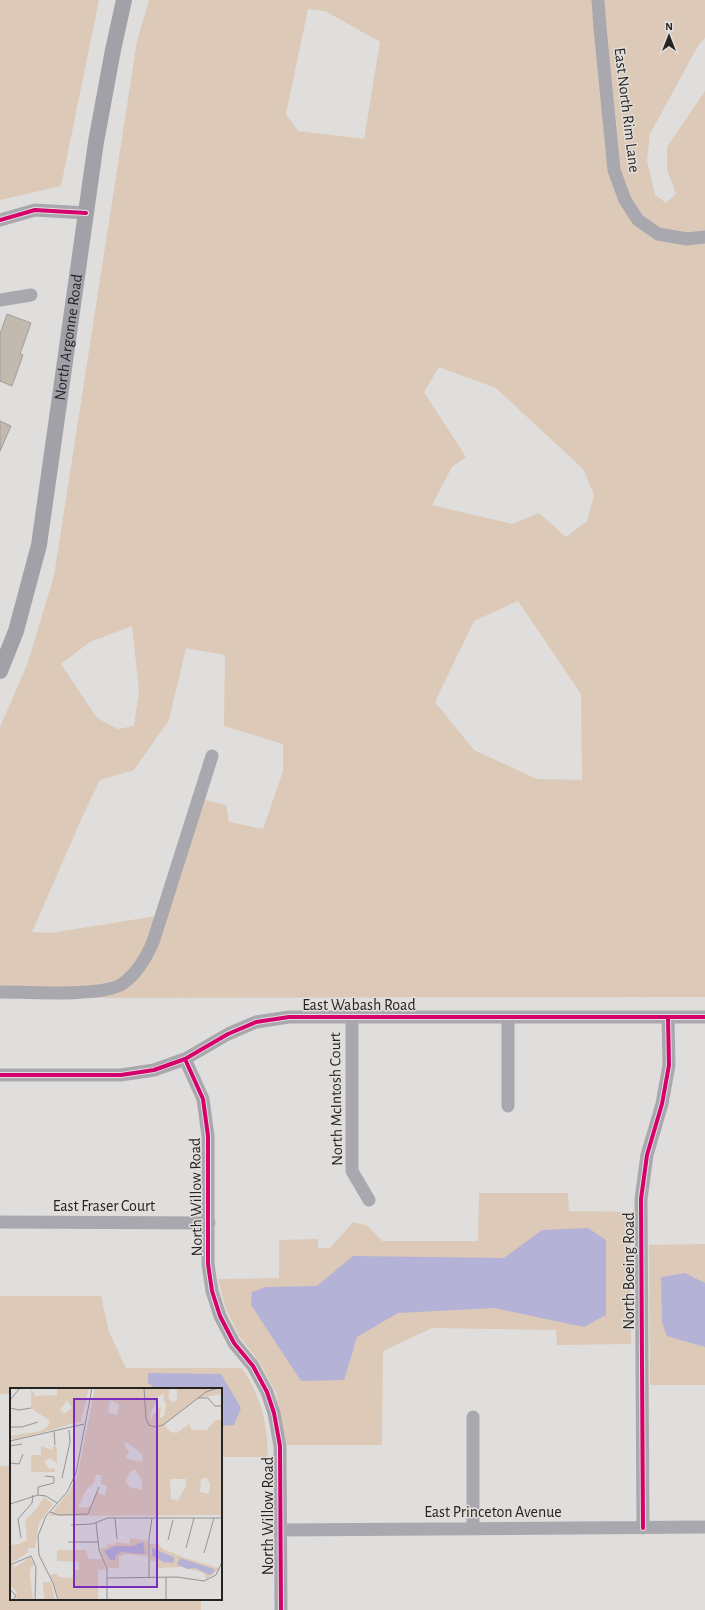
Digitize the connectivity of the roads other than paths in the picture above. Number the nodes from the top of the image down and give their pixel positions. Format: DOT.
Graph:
graph roads {
  1 [pos="124,0"];
  2 [pos="598,0"];
  3 [pos="86,213"];
  4 [pos="0,220"];
  5 [pos="705,237"];
  6 [pos="31,295"];
  7 [pos="0,300"];
  8 [pos="0,671"];
  9 [pos="212,756"];
  10 [pos="0,992"];
  11 [pos="352,1017"];
  12 [pos="508,1017"];
  13 [pos="668,1017"];
  14 [pos="705,1017"];
  15 [pos="184,1059"];
  16 [pos="0,1075"];
  17 [pos="508,1106"];
  18 [pos="369,1200"];
  19 [pos="0,1222"];
  20 [pos="209,1223"];
  21 [pos="473,1417"];
  22 [pos="705,1527"];
  23 [pos="643,1528"];
  24 [pos="473,1529"];
  25 [pos="280,1530"];
  26 [pos="281,1610"];
  1 -- 3 [label="main road, North Argonne Road"];
  2 -- 5 [label="street, East North Rim Lane"];
  3 -- 4 [label="street"];
  3 -- 8 [label="main road, North Argonne Road"];
  6 -- 7 [label="street"];
  9 -- 10 [label="street"];
  11 -- 12 [label="street, East Wabash Road"];
  11 -- 15 [label="street, East Wabash Road"];
  11 -- 18 [label="street, North McIntosh Court"];
  12 -- 13 [label="street, East Wabash Road"];
  12 -- 17 [label="street"];
  13 -- 14 [label="street, East Wabash Road"];
  13 -- 23 [label="street, North Boeing Road"];
  15 -- 16 [label="street, East Wabash Road"];
  15 -- 20 [label="street, North Willow Road"];
  19 -- 20 [label="street, East Fraser Court"];
  20 -- 25 [label="street, North Willow Road"];
  21 -- 24 [label="street"];
  22 -- 23 [label="street, East Princeton Avenue"];
  23 -- 24 [label="street, East Princeton Avenue"];
  24 -- 25 [label="street, East Princeton Avenue"];
  25 -- 26 [label="street, North Willow Road"];
}
